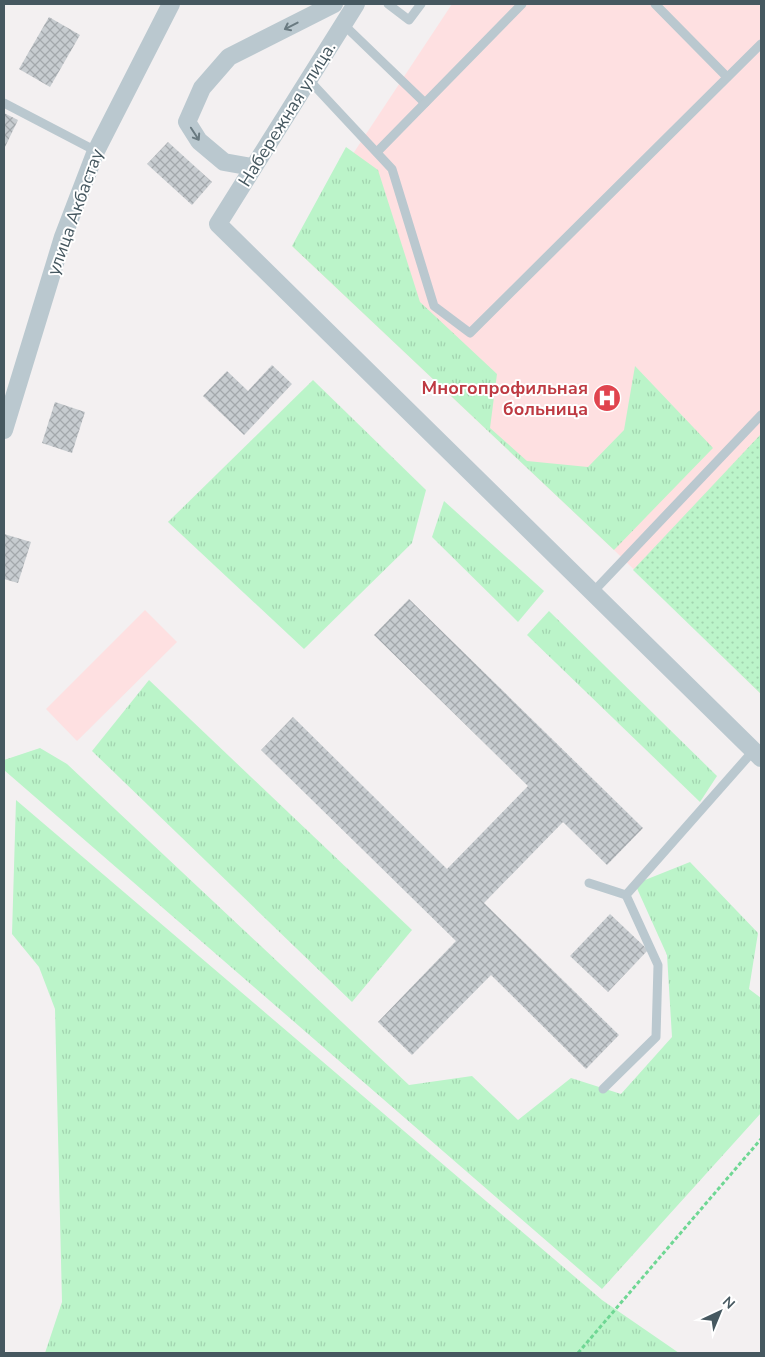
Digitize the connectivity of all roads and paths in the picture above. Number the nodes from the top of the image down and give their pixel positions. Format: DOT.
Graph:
graph roads {
  1 [pos="171,4"];
  2 [pos="334,4"];
  3 [pos="356,4"];
  4 [pos="388,4"];
  5 [pos="421,4"];
  6 [pos="522,4"];
  7 [pos="655,4"];
  8 [pos="343,24"];
  9 [pos="761,44"];
  10 [pos="727,77"];
  11 [pos="308,80"];
  12 [pos="4,103"];
  13 [pos="425,103"];
  14 [pos="96,151"];
  15 [pos="377,152"];
  16 [pos="252,167"];
  17 [pos="761,415"];
  18 [pos="4,430"];
  19 [pos="593,592"];
  20 [pos="758,754"];
  21 [pos="589,883"];
  22 [pos="626,895"];
  23 [pos="603,1089"];
  24 [pos="761,1139"];
  25 [pos="578,1353"];
  1 -- 14 [label="street, улица Акбастау"];
  2 -- 16 [label="street, one-way"];
  3 -- 8 [label="street, Набережная улица."];
  4 -- 5 [label="lane"];
  6 -- 13 [label="lane"];
  7 -- 10 [label="lane"];
  8 -- 11 [label="street, Набережная улица."];
  8 -- 13 [label="lane"];
  9 -- 10 [label="lane"];
  10 -- 15 [label="lane"];
  11 -- 15 [label="lane"];
  11 -- 16 [label="street, Набережная улица."];
  12 -- 14 [label="lane"];
  13 -- 15 [label="lane"];
  14 -- 18 [label="street, улица Акбастау"];
  16 -- 19 [label="street, Набережная улица."];
  17 -- 19 [label="lane"];
  19 -- 20 [label="street"];
  20 -- 22 [label="lane"];
  21 -- 22 [label="lane"];
  22 -- 23 [label="lane"];
  24 -- 25 [label="path"];
}
